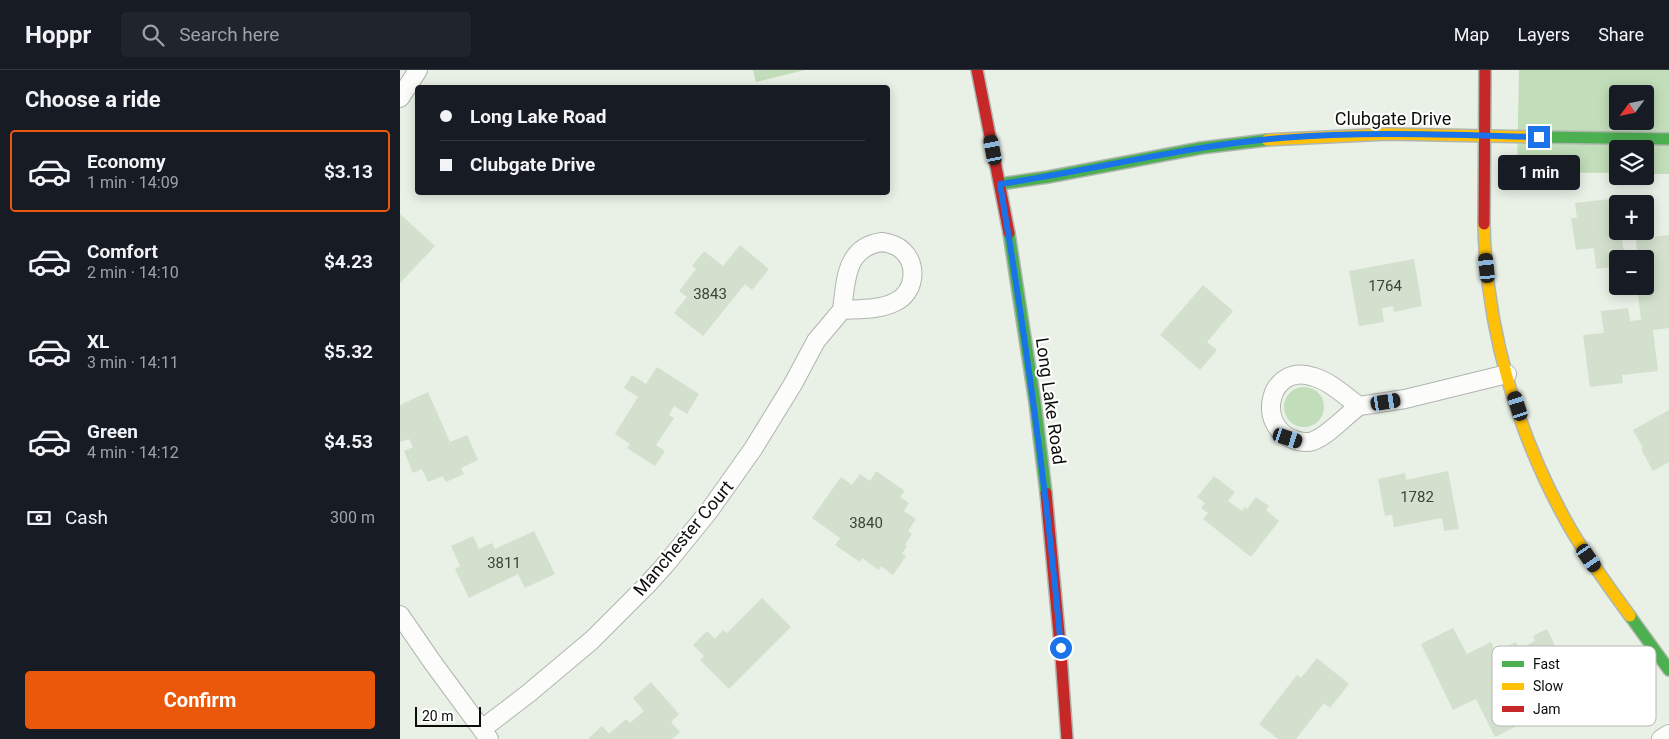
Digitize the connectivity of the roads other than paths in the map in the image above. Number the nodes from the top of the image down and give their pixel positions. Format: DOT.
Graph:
graph roads {
  1 [pos="418,70"];
  2 [pos="977,70"];
  3 [pos="1485,70"];
  4 [pos="400,98"];
  5 [pos="1483,136"];
  6 [pos="1669,139"];
  7 [pos="1000,184"];
  8 [pos="842,310"];
  9 [pos="1507,374"];
  10 [pos="1359,406"];
  11 [pos="400,615"];
  12 [pos="1652,646"];
  13 [pos="1656,652"];
  14 [pos="1669,670"];
  15 [pos="486,734"];
  16 [pos="1669,734"];
  17 [pos="1067,739"];
  18 [pos="1662,739"];
  1 -- 4 [label="street"];
  2 -- 7 [label="street, Long Lake Road"];
  3 -- 5 [label="street"];
  5 -- 6 [label="street, Clubgate Drive"];
  5 -- 7 [label="street, Clubgate Drive"];
  5 -- 9 [label="street"];
  7 -- 17 [label="street, Long Lake Road"];
  8 -- 8 [label="street"];
  8 -- 15 [label="street, Manchester Court"];
  9 -- 10 [label="street"];
  9 -- 12 [label="street"];
  10 -- 10 [label="street"];
  11 -- 15 [label="street"];
  13 -- 14 [label="street"];
  16 -- 18 [label="street"];
}
